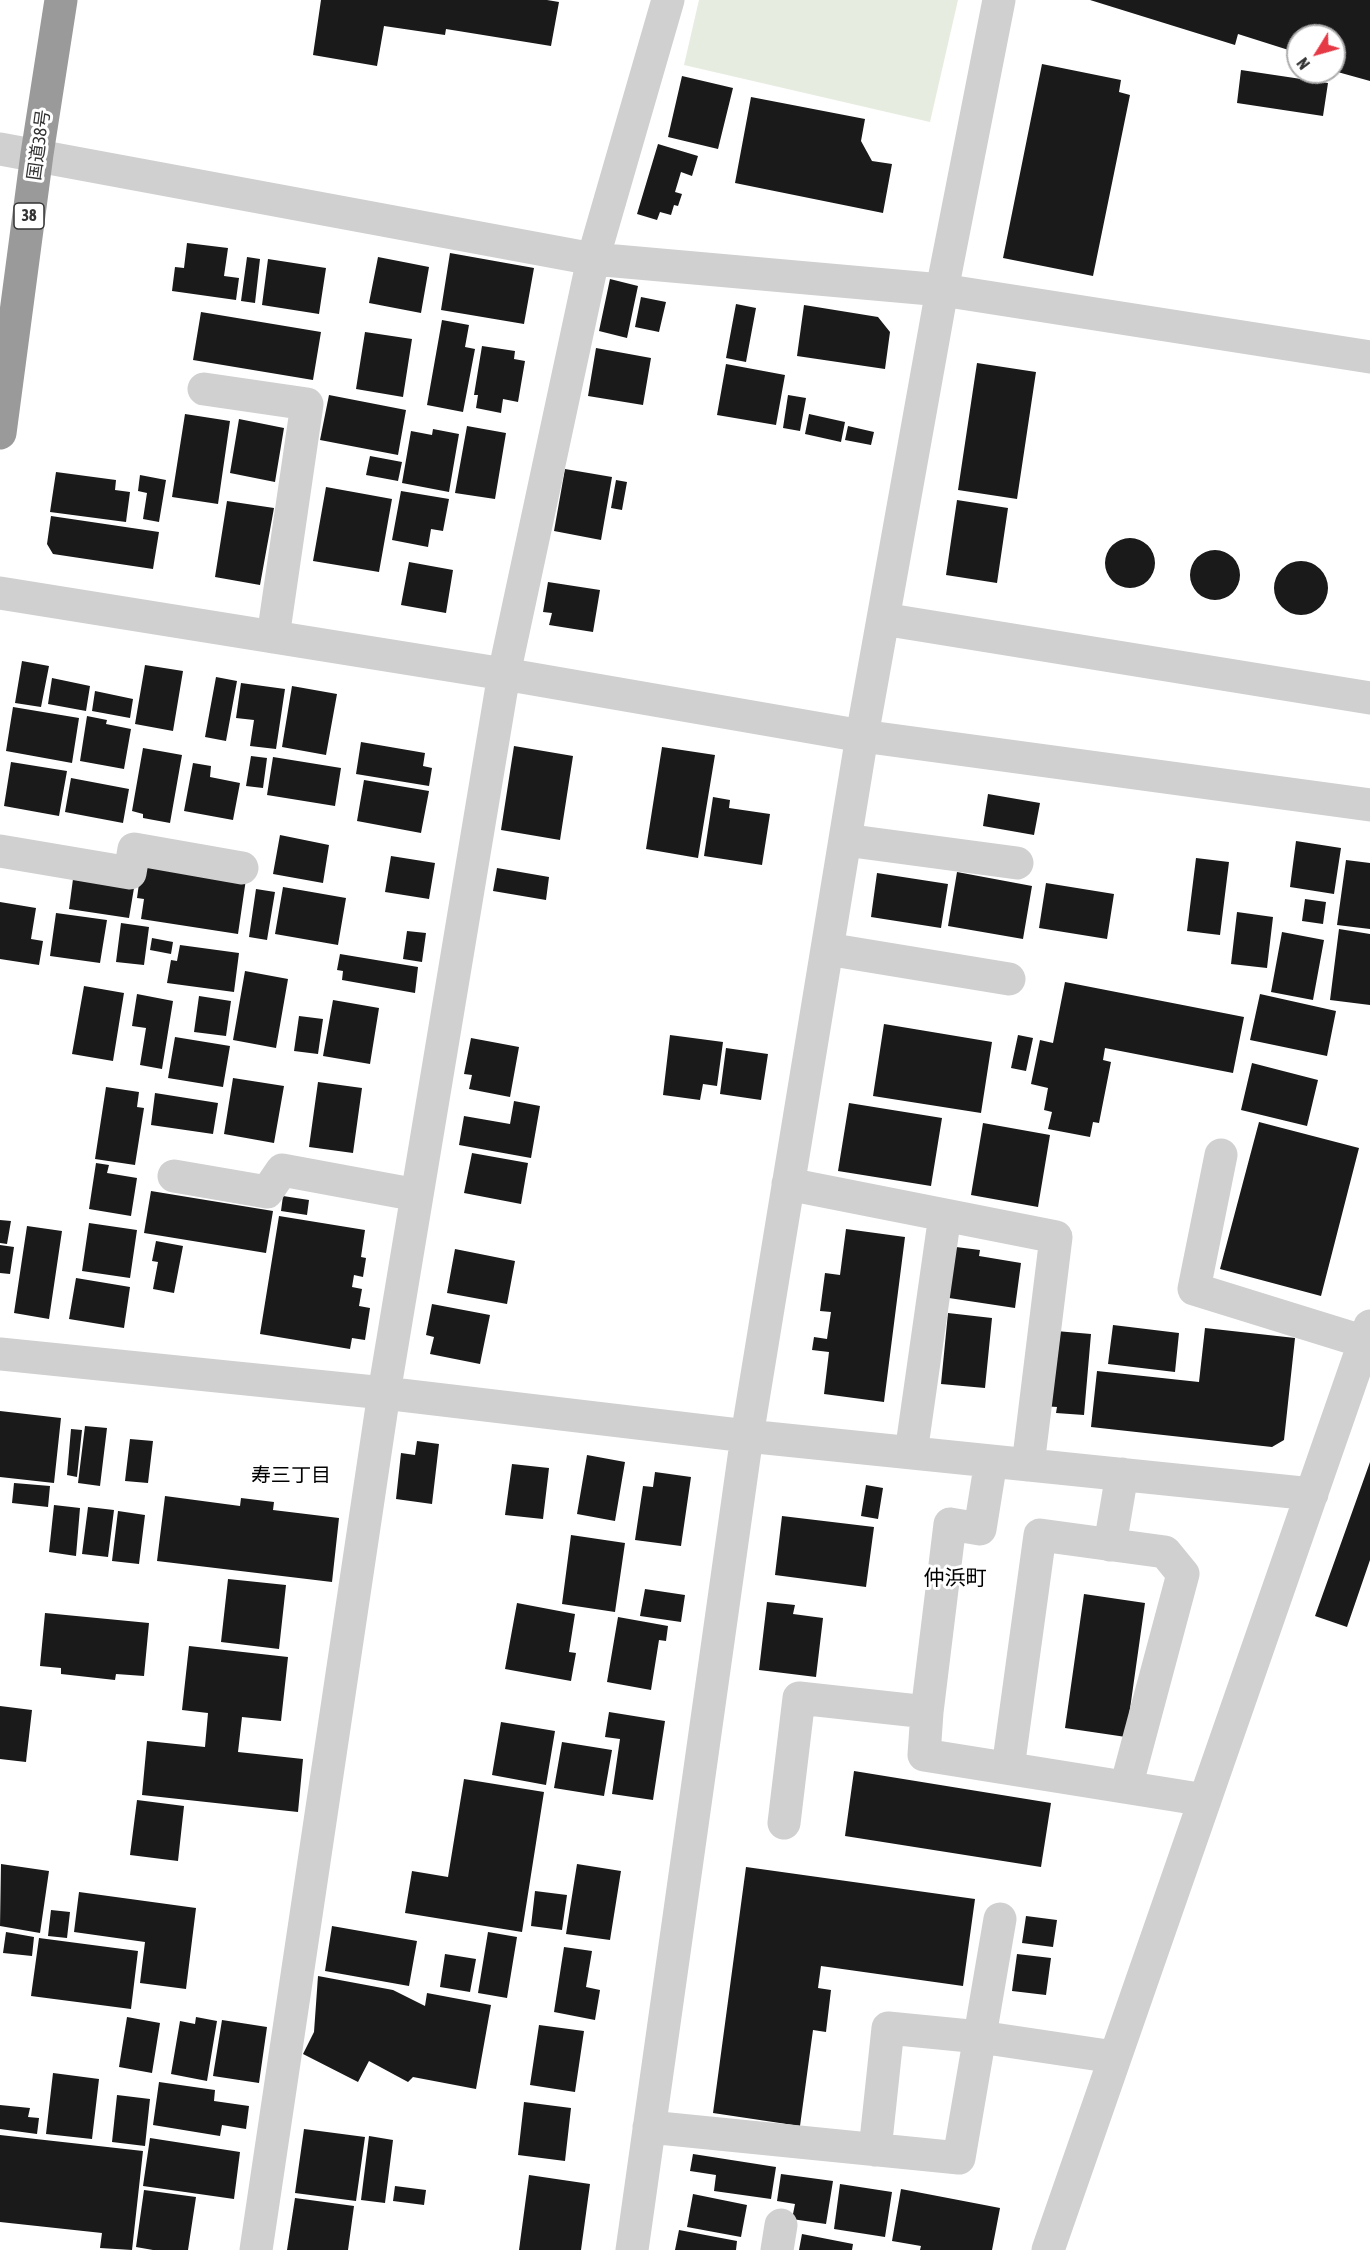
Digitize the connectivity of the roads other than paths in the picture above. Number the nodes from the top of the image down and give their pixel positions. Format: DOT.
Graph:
graph roads {
  1 [pos="61,0"];
  2 [pos="668,0"];
  3 [pos="999,0"];
  4 [pos="0,149"];
  5 [pos="37,154"];
  6 [pos="593,259"];
  7 [pos="942,290"];
  8 [pos="1370,357"];
  9 [pos="204,389"];
  10 [pos="0,433"];
  11 [pos="0,593"];
  12 [pos="883,619"];
  13 [pos="273,637"];
  14 [pos="504,674"];
  15 [pos="1370,698"];
  16 [pos="862,736"];
  17 [pos="1370,805"];
  18 [pos="845,840"];
  19 [pos="0,851"];
  20 [pos="1017,863"];
  21 [pos="242,868"];
  22 [pos="827,949"];
  23 [pos="1009,979"];
  24 [pos="1221,1155"];
  25 [pos="174,1176"];
  26 [pos="788,1184"];
  27 [pos="417,1196"];
  28 [pos="945,1215"];
  29 [pos="1367,1334"];
  30 [pos="0,1354"];
  31 [pos="384,1393"];
  32 [pos="747,1436"];
  33 [pos="910,1453"];
  34 [pos="992,1461"];
  35 [pos="1028,1465"];
  36 [pos="1122,1474"];
  37 [pos="1312,1494"];
  38 [pos="1110,1545"];
  39 [pos="927,1712"];
  40 [pos="1008,1768"];
  41 [pos="1126,1787"];
  42 [pos="1205,1800"];
  43 [pos="784,1823"];
  44 [pos="1000,1919"];
  45 [pos="980,2037"];
  46 [pos="1114,2057"];
  47 [pos="650,2127"];
  48 [pos="875,2150"];
  49 [pos="256,2250"];
  50 [pos="632,2250"];
  51 [pos="1048,2250"];
  1 -- 5 [label="highway, 国道38号 / 38"];
  2 -- 6 [label="street"];
  3 -- 7 [label="street"];
  4 -- 5 [label="street"];
  5 -- 6 [label="street"];
  5 -- 10 [label="highway, 国道38号 / 38"];
  6 -- 7 [label="street"];
  6 -- 14 [label="street"];
  7 -- 8 [label="street"];
  7 -- 12 [label="street"];
  9 -- 13 [label="street"];
  11 -- 13 [label="street"];
  12 -- 15 [label="street"];
  12 -- 16 [label="street"];
  13 -- 14 [label="street"];
  14 -- 16 [label="street"];
  14 -- 27 [label="street"];
  16 -- 17 [label="street"];
  16 -- 18 [label="street"];
  18 -- 20 [label="street"];
  18 -- 22 [label="street"];
  19 -- 21 [label="street"];
  22 -- 23 [label="street"];
  22 -- 26 [label="street"];
  24 -- 29 [label="street"];
  25 -- 27 [label="street"];
  26 -- 28 [label="street"];
  26 -- 32 [label="street"];
  27 -- 31 [label="street"];
  28 -- 33 [label="street"];
  28 -- 35 [label="street"];
  29 -- 37 [label="street"];
  30 -- 31 [label="street"];
  31 -- 32 [label="street"];
  31 -- 49 [label="street"];
  32 -- 33 [label="street"];
  32 -- 47 [label="street"];
  33 -- 34 [label="street"];
  34 -- 35 [label="street"];
  34 -- 39 [label="street"];
  35 -- 36 [label="street"];
  36 -- 37 [label="street"];
  36 -- 38 [label="street"];
  37 -- 42 [label="street"];
  38 -- 40 [label="street"];
  38 -- 41 [label="street"];
  39 -- 40 [label="street"];
  39 -- 43 [label="street"];
  40 -- 41 [label="street"];
  41 -- 42 [label="street"];
  42 -- 46 [label="street"];
  44 -- 45 [label="street"];
  45 -- 46 [label="street"];
  45 -- 48 [label="street"];
  45 -- 48 [label="street"];
  46 -- 51 [label="street"];
  47 -- 48 [label="street"];
  47 -- 50 [label="street"];
}
